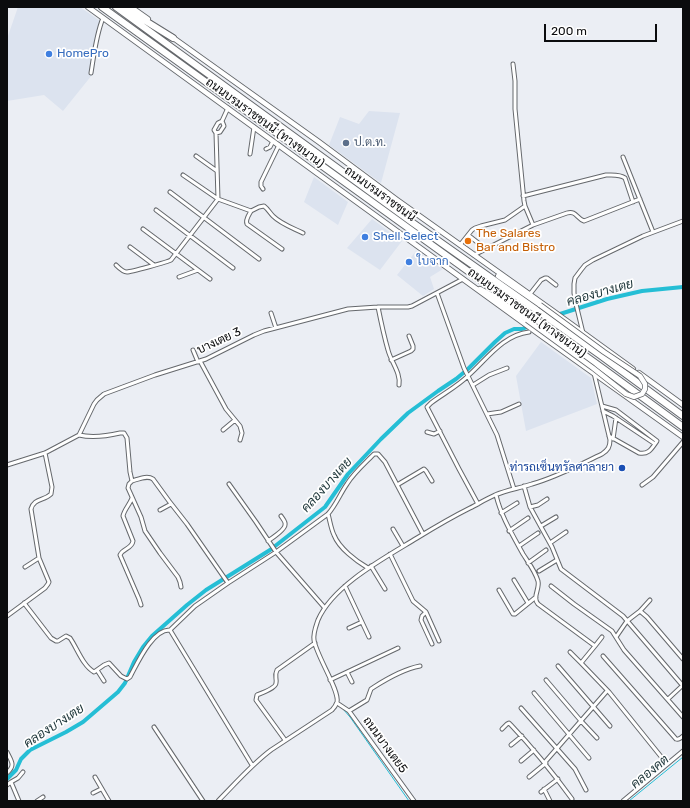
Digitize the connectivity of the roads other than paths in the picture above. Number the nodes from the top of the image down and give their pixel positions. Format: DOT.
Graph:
graph roads {
  1 [pos="88,7"];
  2 [pos="102,7"];
  3 [pos="116,7"];
  4 [pos="122,7"];
  5 [pos="131,7"];
  6 [pos="103,18"];
  7 [pos="173,38"];
  8 [pos="513,64"];
  9 [pos="91,73"];
  10 [pos="228,108"];
  11 [pos="222,121"];
  12 [pos="254,127"];
  13 [pos="216,133"];
  14 [pos="273,141"];
  15 [pos="278,145"];
  16 [pos="266,149"];
  17 [pos="250,154"];
  18 [pos="196,156"];
  19 [pos="623,157"];
  20 [pos="217,171"];
  21 [pos="183,174"];
  22 [pos="263,189"];
  23 [pos="170,192"];
  24 [pos="524,196"];
  25 [pos="218,199"];
  26 [pos="640,199"];
  27 [pos="633,202"];
  28 [pos="525,206"];
  29 [pos="156,210"];
  30 [pos="251,211"];
  31 [pos="204,218"];
  32 [pos="683,221"];
  33 [pos="533,225"];
  34 [pos="142,229"];
  35 [pos="653,232"];
  36 [pos="303,233"];
  37 [pos="468,235"];
  38 [pos="190,236"];
  39 [pos="460,245"];
  40 [pos="130,247"];
  41 [pos="282,249"];
  42 [pos="486,249"];
  43 [pos="176,254"];
  44 [pos="473,254"];
  45 [pos="259,259"];
  46 [pos="116,265"];
  47 [pos="154,265"];
  48 [pos="233,268"];
  49 [pos="198,270"];
  50 [pos="179,277"];
  51 [pos="210,279"];
  52 [pos="465,280"];
  53 [pos="556,285"];
  54 [pos="437,293"];
  55 [pos="530,294"];
  56 [pos="378,308"];
  57 [pos="539,308"];
  58 [pos="271,313"];
  59 [pos="527,320"];
  60 [pos="276,328"];
  61 [pos="529,332"];
  62 [pos="583,333"];
  63 [pos="409,336"];
  64 [pos="193,350"];
  65 [pos="391,360"];
  66 [pos="199,361"];
  67 [pos="507,368"];
  68 [pos="594,373"];
  69 [pos="468,375"];
  70 [pos="399,385"];
  71 [pos="473,385"];
  72 [pos="519,404"];
  73 [pos="683,405"];
  74 [pos="602,406"];
  75 [pos="603,411"];
  76 [pos="487,414"];
  77 [pos="683,416"];
  78 [pos="616,418"];
  79 [pos="234,420"];
  80 [pos="637,425"];
  81 [pos="683,427"];
  82 [pos="223,430"];
  83 [pos="634,430"];
  84 [pos="440,431"];
  85 [pos="427,432"];
  86 [pos="79,435"];
  87 [pos="609,436"];
  88 [pos="683,437"];
  89 [pos="614,439"];
  90 [pos="240,440"];
  91 [pos="683,442"];
  92 [pos="655,444"];
  93 [pos="45,453"];
  94 [pos="7,465"];
  95 [pos="132,481"];
  96 [pos="432,481"];
  97 [pos="229,484"];
  98 [pos="642,484"];
  99 [pos="397,485"];
  100 [pos="524,486"];
  101 [pos="514,489"];
  102 [pos="496,495"];
  103 [pos="132,498"];
  104 [pos="547,499"];
  105 [pos="517,503"];
  106 [pos="171,504"];
  107 [pos="478,504"];
  108 [pos="530,507"];
  109 [pos="160,510"];
  110 [pos="501,513"];
  111 [pos="328,514"];
  112 [pos="281,516"];
  113 [pos="556,517"];
  114 [pos="528,518"];
  115 [pos="541,526"];
  116 [pos="393,529"];
  117 [pos="509,531"];
  118 [pos="566,532"];
  119 [pos="423,534"];
  120 [pos="538,534"];
  121 [pos="268,541"];
  122 [pos="550,543"];
  123 [pos="403,546"];
  124 [pos="518,546"];
  125 [pos="546,550"];
  126 [pos="275,551"];
  127 [pos="390,554"];
  128 [pos="39,558"];
  129 [pos="557,560"];
  130 [pos="528,563"];
  131 [pos="25,567"];
  132 [pos="370,567"];
  133 [pos="539,571"];
  134 [pos="514,580"];
  135 [pos="227,582"];
  136 [pos="345,586"];
  137 [pos="551,586"];
  138 [pos="180,587"];
  139 [pos="385,589"];
  140 [pos="499,590"];
  141 [pos="536,597"];
  142 [pos="650,600"];
  143 [pos="24,603"];
  144 [pos="528,603"];
  145 [pos="141,605"];
  146 [pos="324,607"];
  147 [pos="640,611"];
  148 [pos="426,612"];
  149 [pos="7,616"];
  150 [pos="627,621"];
  151 [pos="362,622"];
  152 [pos="349,628"];
  153 [pos="170,630"];
  154 [pos="369,637"];
  155 [pos="602,637"];
  156 [pos="616,637"];
  157 [pos="440,641"];
  158 [pos="315,643"];
  159 [pos="432,644"];
  160 [pos="595,646"];
  161 [pos="398,648"];
  162 [pos="570,652"];
  163 [pos="603,656"];
  164 [pos="683,659"];
  165 [pos="581,663"];
  166 [pos="420,666"];
  167 [pos="558,666"];
  168 [pos="97,670"];
  169 [pos="347,672"];
  170 [pos="330,680"];
  171 [pos="546,680"];
  172 [pos="104,681"];
  173 [pos="352,682"];
  174 [pos="683,685"];
  175 [pos="607,690"];
  176 [pos="534,693"];
  177 [pos="668,699"];
  178 [pos="337,703"];
  179 [pos="594,706"];
  180 [pos="521,708"];
  181 [pos="349,711"];
  182 [pos="683,717"];
  183 [pos="581,721"];
  184 [pos="610,726"];
  185 [pos="154,727"];
  186 [pos="502,729"];
  187 [pos="569,733"];
  188 [pos="522,736"];
  189 [pos="683,736"];
  190 [pos="597,738"];
  191 [pos="285,740"];
  192 [pos="511,745"];
  193 [pos="557,748"];
  194 [pos="534,750"];
  195 [pos="683,751"];
  196 [pos="7,752"];
  197 [pos="589,758"];
  198 [pos="521,760"];
  199 [pos="545,763"];
  200 [pos="667,764"];
  201 [pos="252,766"];
  202 [pos="23,772"];
  203 [pos="7,773"];
  204 [pos="95,777"];
  205 [pos="529,777"];
  206 [pos="558,779"];
  207 [pos="11,782"];
  208 [pos="7,785"];
  209 [pos="102,789"];
  210 [pos="544,789"];
  211 [pos="586,790"];
  212 [pos="541,792"];
  213 [pos="93,793"];
  214 [pos="43,797"];
  215 [pos="572,799"];
  216 [pos="19,801"];
  217 [pos="37,801"];
  218 [pos="109,801"];
  219 [pos="203,801"];
  220 [pos="218,801"];
  221 [pos="414,801"];
  222 [pos="550,801"];
  223 [pos="623,801"];
  1 -- 6 [label="main road, ถนนบรมราชชนนี (ทางขนาน)"];
  2 -- 59 [label="highway, ถนนบรมราชชนนี"];
  3 -- 57 [label="highway, ถนนบรมราชชนนี"];
  4 -- 7 [label="highway"];
  5 -- 7 [label="main road, ถนนบรมราชชนนี (ทางขนาน)"];
  6 -- 9 [label="street"];
  6 -- 10 [label="main road, ถนนบรมราชชนนี (ทางขนาน)"];
  7 -- 39 [label="main road, ถนนบรมราชชนนี (ทางขนาน)"];
  8 -- 24 [label="street"];
  10 -- 11 [label="street"];
  10 -- 12 [label="main road, ถนนบรมราชชนนี (ทางขนาน)"];
  11 -- 13 [label="street"];
  11 -- 13 [label="street"];
  12 -- 14 [label="main road, ถนนบรมราชชนนี (ทางขนาน)"];
  12 -- 17 [label="street"];
  13 -- 20 [label="street"];
  14 -- 15 [label="main road, ถนนบรมราชชนนี (ทางขนาน)"];
  14 -- 16 [label="street"];
  15 -- 22 [label="street"];
  15 -- 52 [label="main road, ถนนบรมราชชนนี (ทางขนาน)"];
  18 -- 20 [label="street"];
  19 -- 26 [label="street"];
  20 -- 25 [label="street"];
  21 -- 25 [label="street"];
  23 -- 31 [label="street"];
  24 -- 27 [label="street"];
  24 -- 28 [label="street"];
  25 -- 30 [label="street"];
  25 -- 31 [label="street"];
  26 -- 27 [label="street"];
  26 -- 35 [label="street"];
  27 -- 33 [label="street"];
  28 -- 33 [label="street"];
  28 -- 37 [label="street"];
  29 -- 38 [label="street"];
  30 -- 36 [label="street"];
  30 -- 41 [label="street"];
  31 -- 38 [label="street"];
  31 -- 45 [label="street"];
  32 -- 35 [label="street"];
  33 -- 42 [label="street"];
  34 -- 43 [label="street"];
  35 -- 62 [label="street"];
  37 -- 39 [label="street"];
  37 -- 42 [label="street"];
  38 -- 43 [label="street"];
  38 -- 48 [label="street"];
  39 -- 44 [label="main road, ถนนบรมราชชนนี (ทางขนาน)"];
  40 -- 47 [label="street"];
  42 -- 44 [label="street"];
  43 -- 47 [label="street"];
  43 -- 49 [label="street"];
  44 -- 55 [label="main road, ถนนบรมราชชนนี (ทางขนาน)"];
  44 -- 57 [label="main road"];
  46 -- 47 [label="street"];
  49 -- 50 [label="street"];
  49 -- 51 [label="street"];
  52 -- 54 [label="street, บางเตย 3"];
  52 -- 59 [label="main road, ถนนบรมราชชนนี (ทางขนาน)"];
  53 -- 55 [label="street"];
  54 -- 56 [label="street, บางเตย 3"];
  54 -- 69 [label="street"];
  55 -- 62 [label="main road, ถนนบรมราชชนนี (ทางขนาน)"];
  56 -- 60 [label="street, บางเตย 3"];
  56 -- 65 [label="street"];
  57 -- 59 [label="main road, bridge"];
  57 -- 77 [label="highway, ถนนบรมราชชนนี"];
  58 -- 60 [label="street"];
  59 -- 68 [label="main road, ถนนบรมราชชนนี (ทางขนาน)"];
  59 -- 81 [label="highway, ถนนบรมราชชนนี"];
  60 -- 66 [label="street, บางเตย 3"];
  61 -- 69 [label="street"];
  62 -- 73 [label="main road, ถนนบรมราชชนนี (ทางขนาน)"];
  63 -- 65 [label="street"];
  64 -- 66 [label="street"];
  65 -- 70 [label="street"];
  66 -- 79 [label="street"];
  66 -- 86 [label="street, บางเตย 3"];
  67 -- 71 [label="street"];
  68 -- 74 [label="street"];
  68 -- 88 [label="main road, ถนนบรมราชชนนี (ทางขนาน)"];
  69 -- 71 [label="street"];
  69 -- 84 [label="street"];
  71 -- 76 [label="street"];
  72 -- 76 [label="street"];
  74 -- 75 [label="street"];
  74 -- 80 [label="street"];
  75 -- 78 [label="street"];
  75 -- 87 [label="street"];
  76 -- 101 [label="street"];
  78 -- 83 [label="street"];
  78 -- 89 [label="street"];
  79 -- 82 [label="street"];
  79 -- 90 [label="street"];
  80 -- 83 [label="street"];
  80 -- 92 [label="street"];
  83 -- 92 [label="street"];
  84 -- 85 [label="street"];
  84 -- 107 [label="street"];
  86 -- 93 [label="street"];
  86 -- 95 [label="street"];
  87 -- 89 [label="street"];
  87 -- 100 [label="street"];
  89 -- 92 [label="street"];
  91 -- 98 [label="street"];
  93 -- 94 [label="street"];
  93 -- 128 [label="street"];
  95 -- 103 [label="street"];
  95 -- 106 [label="street"];
  96 -- 99 [label="street"];
  97 -- 121 [label="street"];
  99 -- 111 [label="street"];
  99 -- 119 [label="street"];
  100 -- 101 [label="street"];
  100 -- 108 [label="street"];
  101 -- 102 [label="street"];
  102 -- 107 [label="street"];
  102 -- 110 [label="street"];
  103 -- 138 [label="street"];
  103 -- 145 [label="street"];
  104 -- 108 [label="street"];
  105 -- 110 [label="street"];
  106 -- 109 [label="street"];
  106 -- 135 [label="street"];
  107 -- 119 [label="street"];
  108 -- 115 [label="street"];
  110 -- 117 [label="street"];
  111 -- 126 [label="street"];
  111 -- 132 [label="street"];
  112 -- 121 [label="street"];
  113 -- 115 [label="street"];
  114 -- 117 [label="street"];
  115 -- 122 [label="street"];
  116 -- 123 [label="street"];
  117 -- 124 [label="street"];
  118 -- 122 [label="street"];
  119 -- 123 [label="street"];
  120 -- 124 [label="street"];
  121 -- 126 [label="street"];
  122 -- 129 [label="street"];
  123 -- 127 [label="street"];
  124 -- 130 [label="street"];
  125 -- 130 [label="street"];
  126 -- 135 [label="street"];
  126 -- 146 [label="street"];
  127 -- 132 [label="street"];
  127 -- 148 [label="street"];
  128 -- 131 [label="street"];
  128 -- 143 [label="street"];
  129 -- 133 [label="street"];
  129 -- 150 [label="street"];
  130 -- 141 [label="street"];
  132 -- 136 [label="street"];
  132 -- 139 [label="street"];
  134 -- 144 [label="street"];
  135 -- 153 [label="street"];
  136 -- 146 [label="street"];
  136 -- 151 [label="street"];
  137 -- 156 [label="street"];
  140 -- 144 [label="street"];
  141 -- 144 [label="street"];
  141 -- 160 [label="street"];
  142 -- 147 [label="street"];
  143 -- 149 [label="street"];
  143 -- 168 [label="street"];
  146 -- 158 [label="street"];
  147 -- 150 [label="street"];
  147 -- 164 [label="street"];
  148 -- 157 [label="street"];
  148 -- 159 [label="street"];
  150 -- 156 [label="street"];
  150 -- 174 [label="street"];
  151 -- 152 [label="street"];
  151 -- 154 [label="street"];
  153 -- 168 [label="street"];
  153 -- 201 [label="street"];
  155 -- 160 [label="street"];
  156 -- 177 [label="street"];
  158 -- 170 [label="street"];
  158 -- 191 [label="street"];
  160 -- 165 [label="street"];
  161 -- 169 [label="street"];
  162 -- 165 [label="street"];
  163 -- 189 [label="street"];
  165 -- 175 [label="street"];
  166 -- 181 [label="street"];
  167 -- 179 [label="street"];
  168 -- 172 [label="street"];
  169 -- 170 [label="street"];
  169 -- 173 [label="street"];
  170 -- 178 [label="street"];
  171 -- 183 [label="street"];
  174 -- 177 [label="street"];
  175 -- 179 [label="street"];
  175 -- 200 [label="street"];
  176 -- 187 [label="street"];
  177 -- 182 [label="street"];
  178 -- 181 [label="street, ถนนบางเตย5"];
  178 -- 191 [label="street"];
  179 -- 183 [label="street"];
  179 -- 184 [label="street"];
  180 -- 193 [label="street"];
  181 -- 221 [label="street, ถนนบางเตย5"];
  183 -- 187 [label="street"];
  183 -- 190 [label="street"];
  185 -- 219 [label="street"];
  186 -- 188 [label="street"];
  187 -- 193 [label="street"];
  187 -- 197 [label="street"];
  188 -- 192 [label="street"];
  188 -- 194 [label="street"];
  191 -- 201 [label="street"];
  193 -- 199 [label="street"];
  193 -- 211 [label="street"];
  194 -- 198 [label="street"];
  194 -- 199 [label="street"];
  195 -- 200 [label="street"];
  196 -- 203 [label="street"];
  199 -- 205 [label="street"];
  199 -- 206 [label="street"];
  200 -- 223 [label="street"];
  201 -- 220 [label="street"];
  202 -- 207 [label="street"];
  204 -- 209 [label="street"];
  206 -- 210 [label="street"];
  206 -- 215 [label="street"];
  207 -- 208 [label="street"];
  207 -- 216 [label="street"];
  209 -- 213 [label="street"];
  209 -- 218 [label="street"];
  210 -- 212 [label="street"];
  210 -- 222 [label="street"];
  214 -- 217 [label="street"];
}
